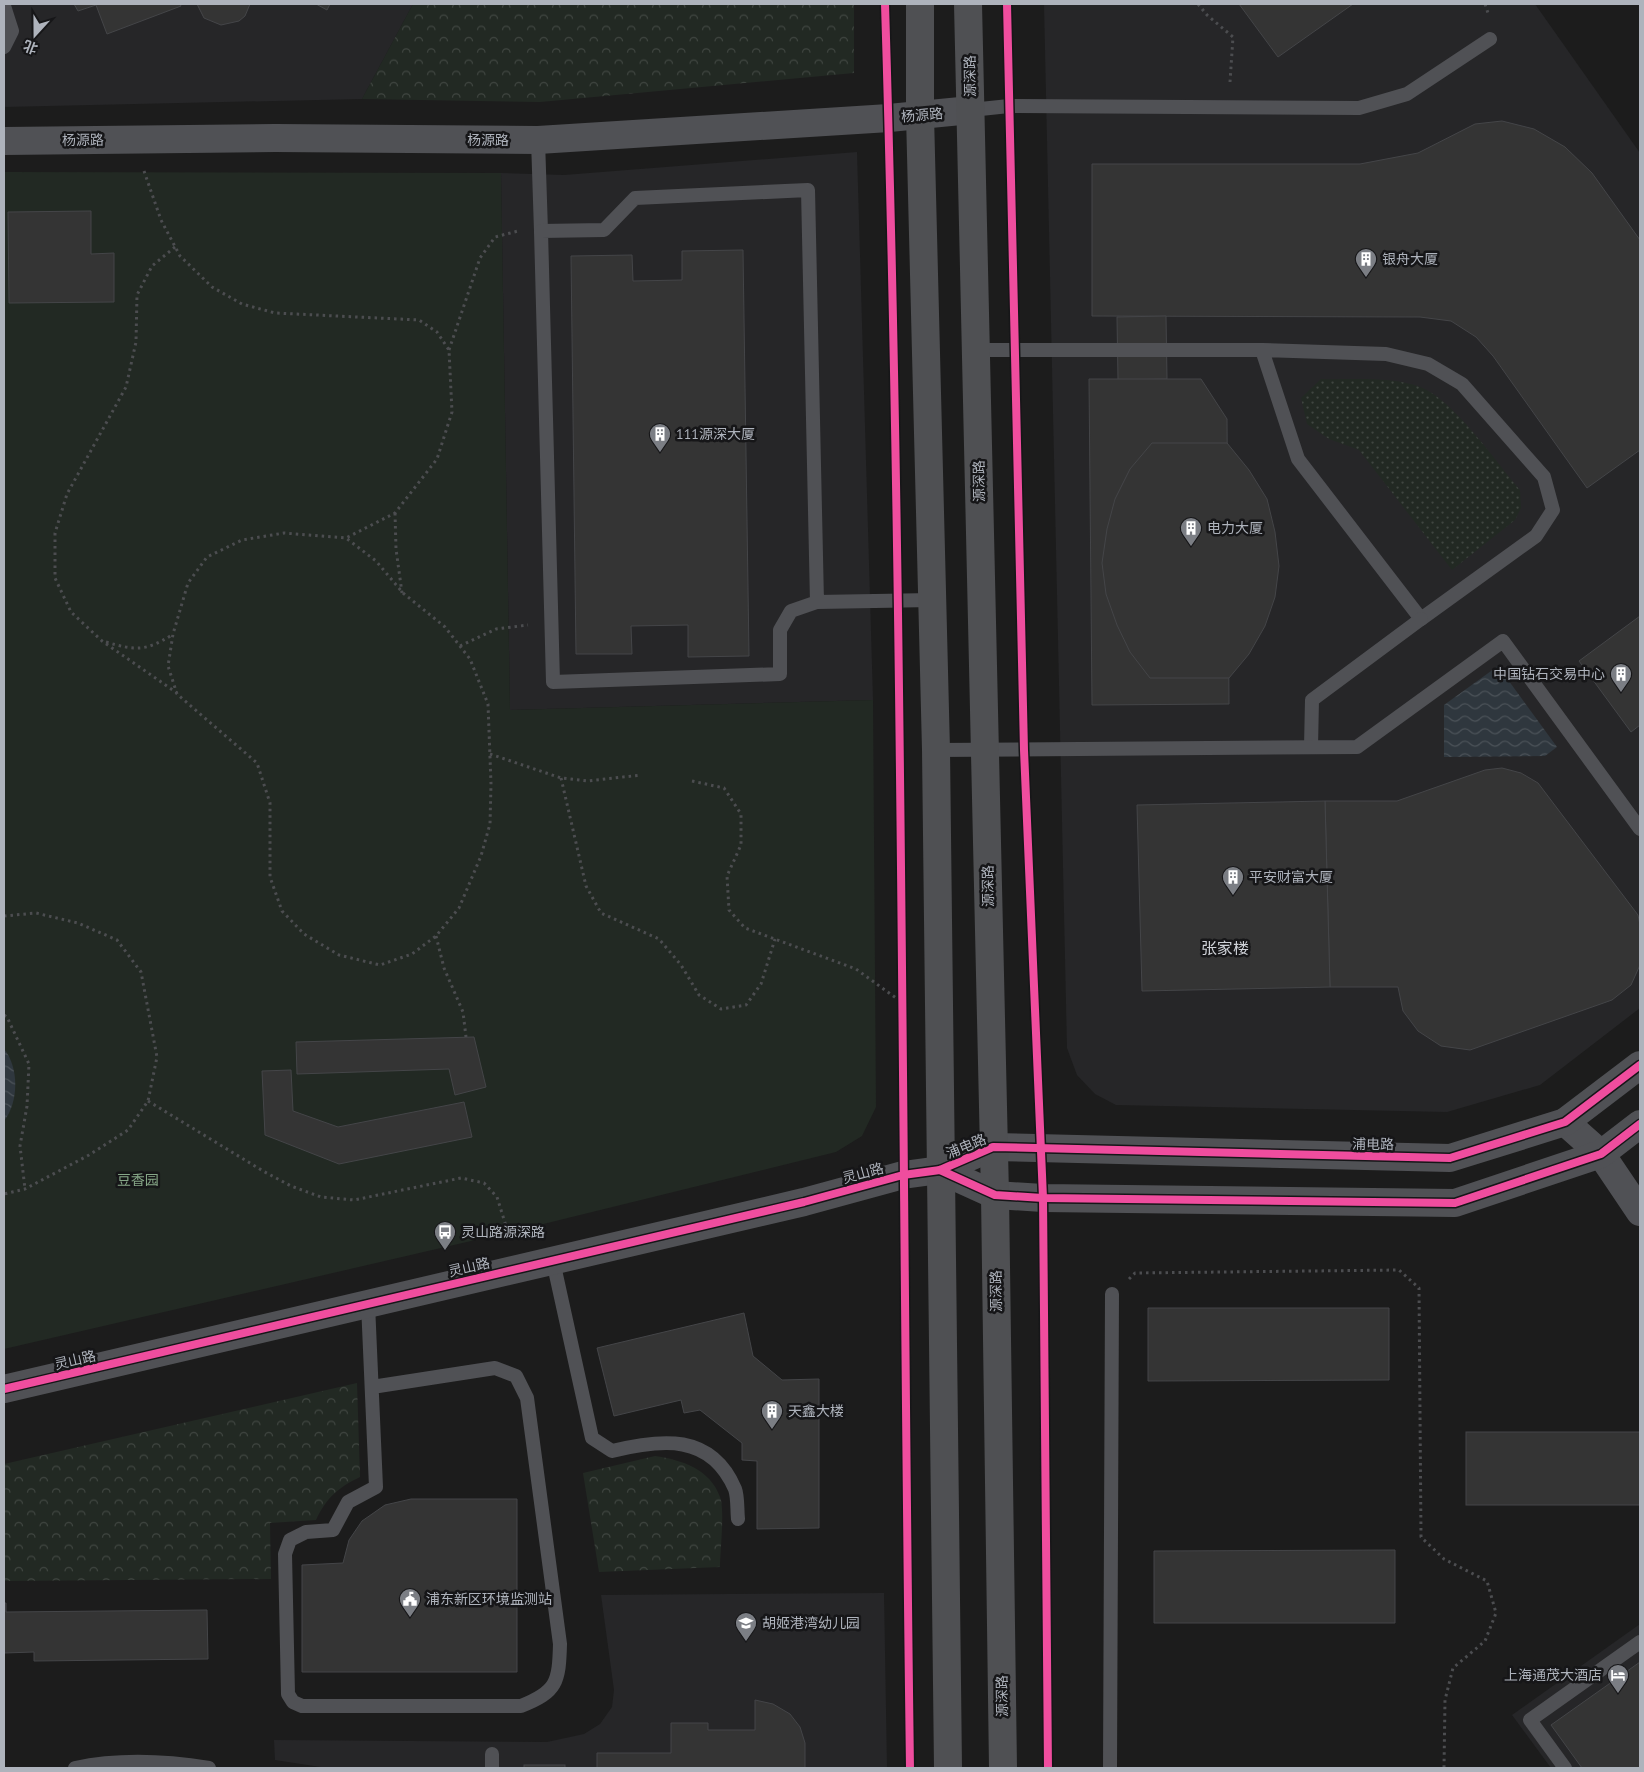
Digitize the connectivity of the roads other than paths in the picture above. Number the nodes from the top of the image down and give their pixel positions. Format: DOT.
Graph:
graph roads {
  1 [pos="920,4"];
  2 [pos="968,4"];
  3 [pos="4,6"];
  4 [pos="1490,39"];
  5 [pos="4,47"];
  6 [pos="971,110"];
  7 [pos="920,115"];
  8 [pos="538,140"];
  9 [pos="4,141"];
  10 [pos="541,232"];
  11 [pos="976,350"];
  12 [pos="1262,350"];
  13 [pos="932,600"];
  14 [pos="817,602"];
  15 [pos="1421,619"];
  16 [pos="1311,747"];
  17 [pos="936,750"];
  18 [pos="986,750"];
  19 [pos="1640,829"];
  20 [pos="1640,1065"];
  21 [pos="1564,1122"];
  22 [pos="1640,1124"];
  23 [pos="993,1147"];
  24 [pos="1601,1154"];
  25 [pos="940,1170"];
  26 [pos="995,1195"];
  27 [pos="1640,1212"];
  28 [pos="553,1261"];
  29 [pos="1112,1294"];
  30 [pos="368,1304"];
  31 [pos="372,1387"];
  32 [pos="4,1389"];
  33 [pos="738,1519"];
  34 [pos="1640,1642"];
  35 [pos="492,1754"];
  36 [pos="75,1768"];
  37 [pos="209,1768"];
  38 [pos="492,1768"];
  39 [pos="948,1768"];
  40 [pos="1003,1768"];
  41 [pos="1110,1768"];
  42 [pos="1565,1768"];
  1 -- 7 [label="main road"];
  2 -- 6 [label="main road, 源深路"];
  3 -- 5 [label="lane"];
  4 -- 6 [label="lane"];
  6 -- 7 [label="street, 杨源路"];
  6 -- 11 [label="main road, 源深路"];
  7 -- 8 [label="street, 杨源路"];
  7 -- 13 [label="main road"];
  8 -- 9 [label="street, 杨源路"];
  8 -- 10 [label="lane"];
  10 -- 14 [label="lane"];
  10 -- 14 [label="lane"];
  11 -- 12 [label="lane"];
  11 -- 18 [label="main road, 源深路"];
  12 -- 15 [label="lane"];
  12 -- 15 [label="lane"];
  13 -- 14 [label="lane"];
  13 -- 17 [label="main road"];
  15 -- 16 [label="lane"];
  16 -- 18 [label="lane"];
  16 -- 19 [label="lane"];
  17 -- 18 [label="lane"];
  17 -- 25 [label="main road"];
  18 -- 23 [label="main road, 源深路"];
  20 -- 21 [label="street, 浦电路"];
  21 -- 23 [label="street, 浦电路"];
  21 -- 24 [label="street"];
  22 -- 24 [label="street, 浦电路"];
  23 -- 25 [label="street, 浦电路"];
  23 -- 26 [label="main road, 源深路"];
  24 -- 26 [label="street, 浦电路"];
  24 -- 27 [label="street"];
  25 -- 26 [label="street, 浦电路"];
  25 -- 28 [label="street, 灵山路"];
  25 -- 39 [label="main road"];
  26 -- 40 [label="main road, 源深路"];
  28 -- 30 [label="street, 灵山路"];
  28 -- 33 [label="lane"];
  29 -- 41 [label="lane"];
  30 -- 31 [label="lane"];
  30 -- 32 [label="street, 灵山路"];
  31 -- 31 [label="lane"];
  34 -- 42 [label="lane"];
  35 -- 38 [label="lane"];
  36 -- 37 [label="lane"];
}
